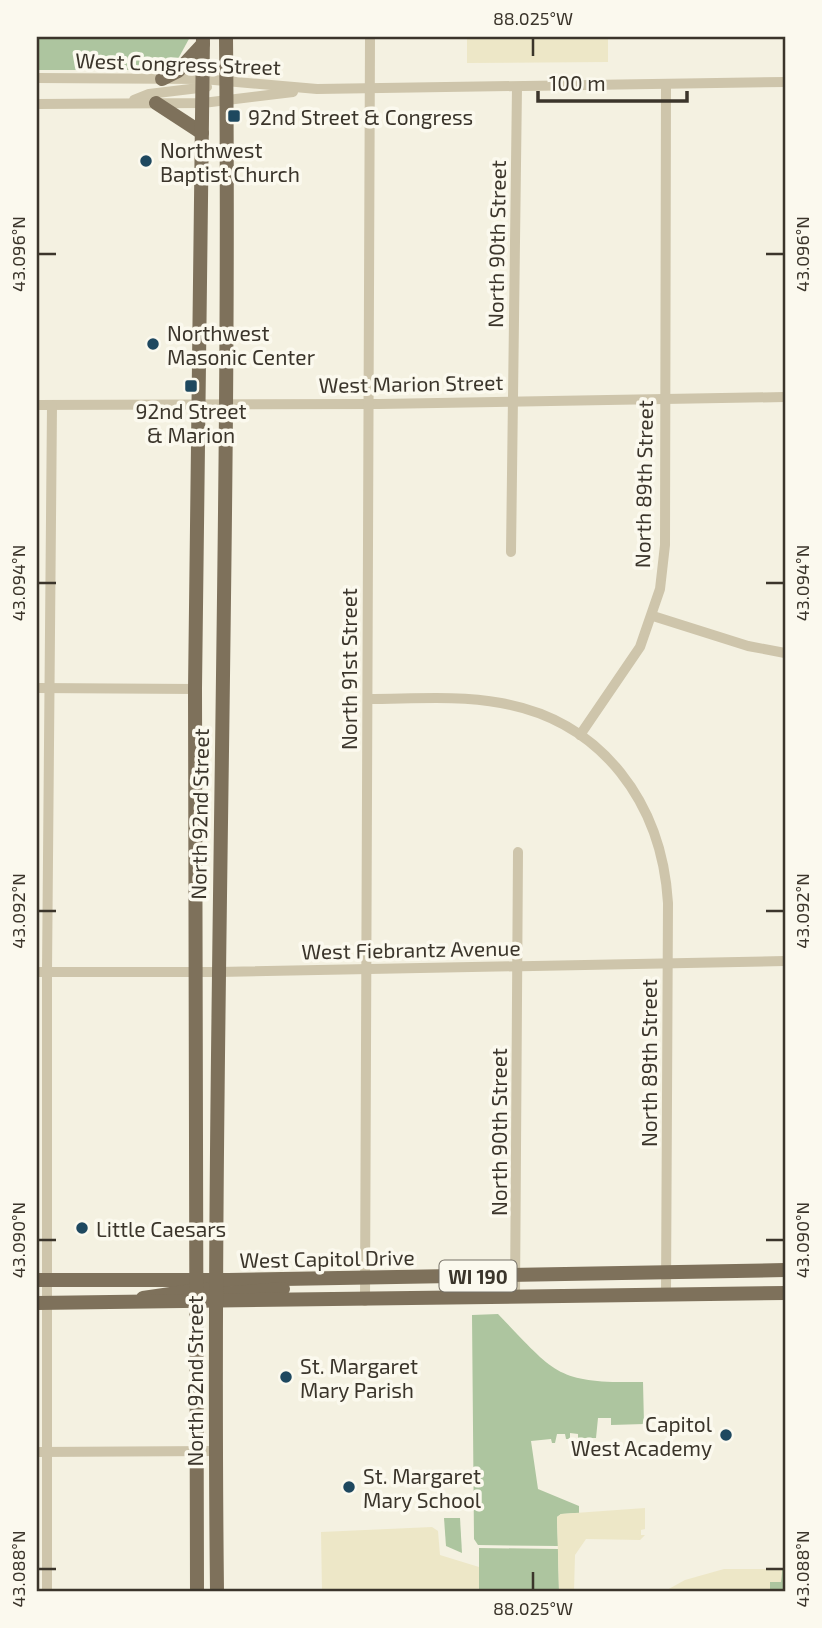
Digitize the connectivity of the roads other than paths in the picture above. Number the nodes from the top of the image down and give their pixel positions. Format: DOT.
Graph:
graph roads {
  1 [pos="226,37"];
  2 [pos="370,37"];
  3 [pos="203,40"];
  4 [pos="37,78"];
  5 [pos="162,79"];
  6 [pos="226,82"];
  7 [pos="785,82"];
  8 [pos="666,85"];
  9 [pos="517,87"];
  10 [pos="370,88"];
  11 [pos="317,89"];
  12 [pos="203,90"];
  13 [pos="226,100"];
  14 [pos="125,102"];
  15 [pos="156,103"];
  16 [pos="37,104"];
  17 [pos="202,133"];
  18 [pos="785,397"];
  19 [pos="663,398"];
  20 [pos="513,401"];
  21 [pos="225,404"];
  22 [pos="368,404"];
  23 [pos="37,405"];
  24 [pos="52,405"];
  25 [pos="199,405"];
  26 [pos="511,552"];
  27 [pos="653,616"];
  28 [pos="785,653"];
  29 [pos="37,688"];
  30 [pos="51,688"];
  31 [pos="195,689"];
  32 [pos="368,699"];
  33 [pos="580,735"];
  34 [pos="519,852"];
  35 [pos="785,961"];
  36 [pos="668,964"];
  37 [pos="518,966"];
  38 [pos="366,969"];
  39 [pos="42,972"];
  40 [pos="195,972"];
  41 [pos="219,972"];
  42 [pos="785,1270"];
  43 [pos="666,1272"];
  44 [pos="516,1275"];
  45 [pos="366,1278"];
  46 [pos="41,1280"];
  47 [pos="196,1292"];
  48 [pos="215,1292"];
  49 [pos="785,1293"];
  50 [pos="666,1295"];
  51 [pos="515,1298"];
  52 [pos="365,1301"];
  53 [pos="42,1303"];
  54 [pos="215,1451"];
  55 [pos="42,1452"];
  56 [pos="197,1452"];
  57 [pos="47,1591"];
  58 [pos="197,1591"];
  59 [pos="217,1591"];
  1 -- 6 [label="main road, North 92nd Street"];
  2 -- 10 [label="street, North 91st Street"];
  3 -- 5 [label="main road"];
  3 -- 12 [label="main road, North 92nd Street"];
  4 -- 5 [label="street, West Congress Street"];
  5 -- 12 [label="street, West Congress Street"];
  6 -- 11 [label="street, West Congress Street"];
  6 -- 12 [label="street, West Congress Street"];
  6 -- 13 [label="main road, North 92nd Street"];
  7 -- 8 [label="street, West Congress Street"];
  8 -- 9 [label="street, West Congress Street"];
  8 -- 19 [label="street, North 89th Street"];
  9 -- 10 [label="street, West Congress Street"];
  9 -- 20 [label="street, North 90th Street"];
  10 -- 11 [label="street, West Congress Street"];
  10 -- 22 [label="street, North 91st Street"];
  11 -- 13 [label="street, West Congress Street"];
  12 -- 13 [label="street, West Congress Street"];
  12 -- 14 [label="street"];
  12 -- 15 [label="street, West Congress Street"];
  12 -- 17 [label="main road, North 92nd Street"];
  13 -- 21 [label="main road, North 92nd Street"];
  14 -- 15 [label="street, West Congress Street"];
  14 -- 16 [label="street, West Congress Street"];
  15 -- 17 [label="main road"];
  17 -- 25 [label="main road, North 92nd Street"];
  18 -- 19 [label="street, West Marion Street"];
  19 -- 20 [label="street, West Marion Street"];
  19 -- 27 [label="street, North 89th Street"];
  20 -- 22 [label="street, West Marion Street"];
  20 -- 26 [label="street, North 90th Street"];
  21 -- 22 [label="street, West Marion Street"];
  21 -- 25 [label="street, West Marion Street"];
  21 -- 41 [label="main road, North 92nd Street"];
  22 -- 32 [label="street, North 91st Street"];
  23 -- 24 [label="street, West Marion Street"];
  24 -- 25 [label="street, West Marion Street"];
  24 -- 30 [label="street"];
  25 -- 31 [label="main road, North 92nd Street"];
  27 -- 28 [label="street"];
  27 -- 33 [label="street, North 89th Street"];
  29 -- 30 [label="street"];
  30 -- 31 [label="street"];
  30 -- 39 [label="street"];
  31 -- 40 [label="main road, North 92nd Street"];
  32 -- 33 [label="street"];
  32 -- 38 [label="street, North 91st Street"];
  33 -- 36 [label="street, North 89th Street"];
  34 -- 37 [label="street, North 90th Street"];
  35 -- 36 [label="street, West Fiebrantz Avenue"];
  36 -- 37 [label="street, West Fiebrantz Avenue"];
  36 -- 43 [label="street, North 89th Street"];
  37 -- 38 [label="street, West Fiebrantz Avenue"];
  37 -- 44 [label="street, North 90th Street"];
  38 -- 41 [label="street, West Fiebrantz Avenue"];
  38 -- 45 [label="street, North 91st Street"];
  39 -- 40 [label="street, West Fiebrantz Avenue"];
  39 -- 46 [label="street"];
  40 -- 41 [label="street, West Fiebrantz Avenue"];
  40 -- 47 [label="main road, North 92nd Street"];
  41 -- 48 [label="main road, North 92nd Street"];
  42 -- 43 [label="main road, West Capitol Drive / WI 190"];
  43 -- 44 [label="main road, West Capitol Drive / WI 190"];
  43 -- 50 [label="street, North 89th Street"];
  44 -- 45 [label="main road, West Capitol Drive / WI 190"];
  44 -- 51 [label="street, North 90th Street"];
  45 -- 48 [label="main road, West Capitol Drive / WI 190"];
  45 -- 52 [label="street, North 91st Street"];
  46 -- 47 [label="main road, West Capitol Drive / WI 190"];
  46 -- 53 [label="street"];
  47 -- 48 [label="main road, West Capitol Drive / WI 190"];
  47 -- 48 [label="main road, West Capitol Drive / WI 190"];
  47 -- 53 [label="main road, West Capitol Drive / WI 190"];
  47 -- 56 [label="main road, North 92nd Street"];
  48 -- 52 [label="main road, West Capitol Drive / WI 190"];
  48 -- 54 [label="main road, North 92nd Street"];
  49 -- 50 [label="main road, West Capitol Drive / WI 190"];
  50 -- 51 [label="main road, West Capitol Drive / WI 190"];
  51 -- 52 [label="main road, West Capitol Drive / WI 190"];
  53 -- 55 [label="street"];
  54 -- 56 [label="street"];
  54 -- 59 [label="main road, North 92nd Street"];
  55 -- 56 [label="street"];
  55 -- 57 [label="street"];
  56 -- 58 [label="main road, North 92nd Street"];
}
